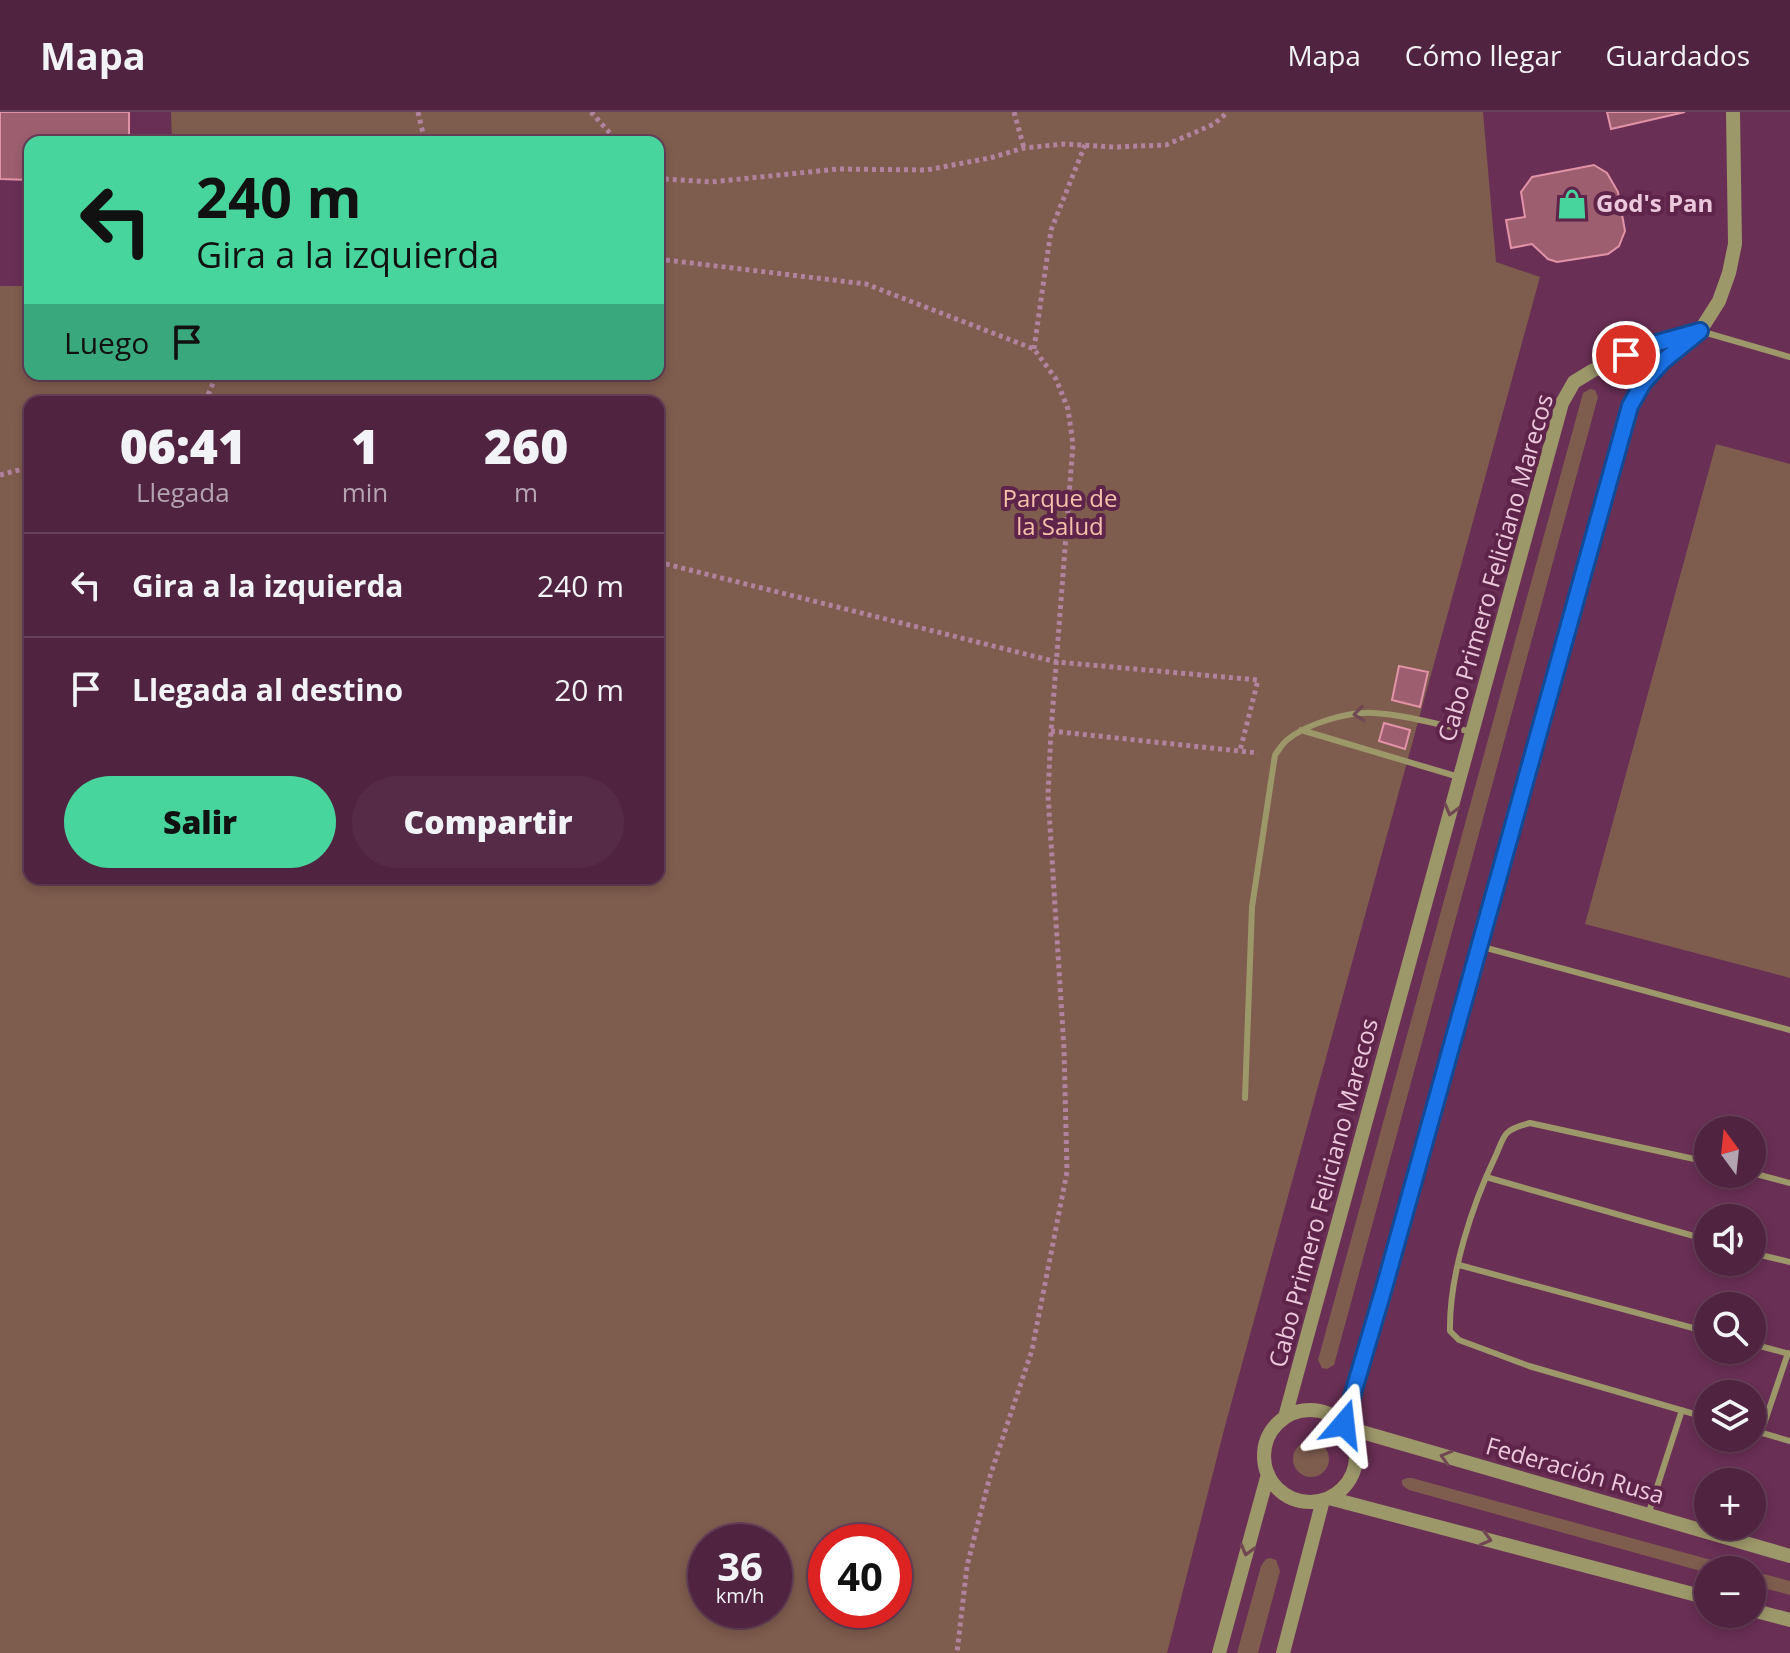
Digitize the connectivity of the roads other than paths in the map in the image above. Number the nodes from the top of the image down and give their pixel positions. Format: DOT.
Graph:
graph roads {
  1 [pos="1733,112"];
  2 [pos="1700,331"];
  3 [pos="1790,357"];
  4 [pos="1301,730"];
  5 [pos="1472,732"];
  6 [pos="1460,777"];
  7 [pos="1479,946"];
  8 [pos="1790,1030"];
  9 [pos="1245,1098"];
  10 [pos="1694,1159"];
  11 [pos="1486,1177"];
  12 [pos="1766,1177"];
  13 [pos="1790,1183"];
  14 [pos="1694,1236"];
  15 [pos="1766,1256"];
  16 [pos="1790,1262"];
  17 [pos="1459,1265"];
  18 [pos="1694,1328"];
  19 [pos="1766,1347"];
  20 [pos="1789,1353"];
  21 [pos="1682,1410"];
  22 [pos="1694,1414"];
  23 [pos="1285,1417"];
  24 [pos="1766,1419"];
  25 [pos="1346,1426"];
  26 [pos="1766,1434"];
  27 [pos="1790,1441"];
  28 [pos="1268,1474"];
  29 [pos="1326,1499"];
  30 [pos="1648,1515"];
  31 [pos="1790,1556"];
  32 [pos="1694,1594"];
  33 [pos="1766,1614"];
  34 [pos="1790,1620"];
  35 [pos="1219,1653"];
  36 [pos="1283,1653"];
  1 -- 2 [label="street"];
  2 -- 3 [label="lane"];
  2 -- 5 [label="street, Cabo Primero Feliciano Marecos"];
  2 -- 7 [label="street"];
  5 -- 4 [label="lane, one-way"];
  4 -- 6 [label="lane"];
  4 -- 9 [label="lane"];
  5 -- 6 [label="street, Cabo Primero Feliciano Marecos"];
  6 -- 23 [label="street, Cabo Primero Feliciano Marecos, one-way"];
  7 -- 8 [label="lane"];
  7 -- 25 [label="street"];
  10 -- 11 [label="lane"];
  11 -- 14 [label="lane"];
  11 -- 17 [label="lane"];
  12 -- 13 [label="lane"];
  15 -- 16 [label="lane"];
  17 -- 18 [label="lane"];
  17 -- 21 [label="lane"];
  19 -- 20 [label="lane"];
  20 -- 24 [label="lane"];
  21 -- 22 [label="lane"];
  21 -- 30 [label="lane"];
  23 -- 25 [label="street"];
  23 -- 28 [label="street"];
  25 -- 29 [label="street"];
  30 -- 25 [label="street, Federación Rusa, one-way"];
  26 -- 27 [label="lane"];
  28 -- 29 [label="street"];
  28 -- 35 [label="street, one-way"];
  29 -- 32 [label="street, one-way"];
  29 -- 36 [label="street"];
  30 -- 31 [label="street, Federación Rusa"];
  33 -- 34 [label="street"];
}
